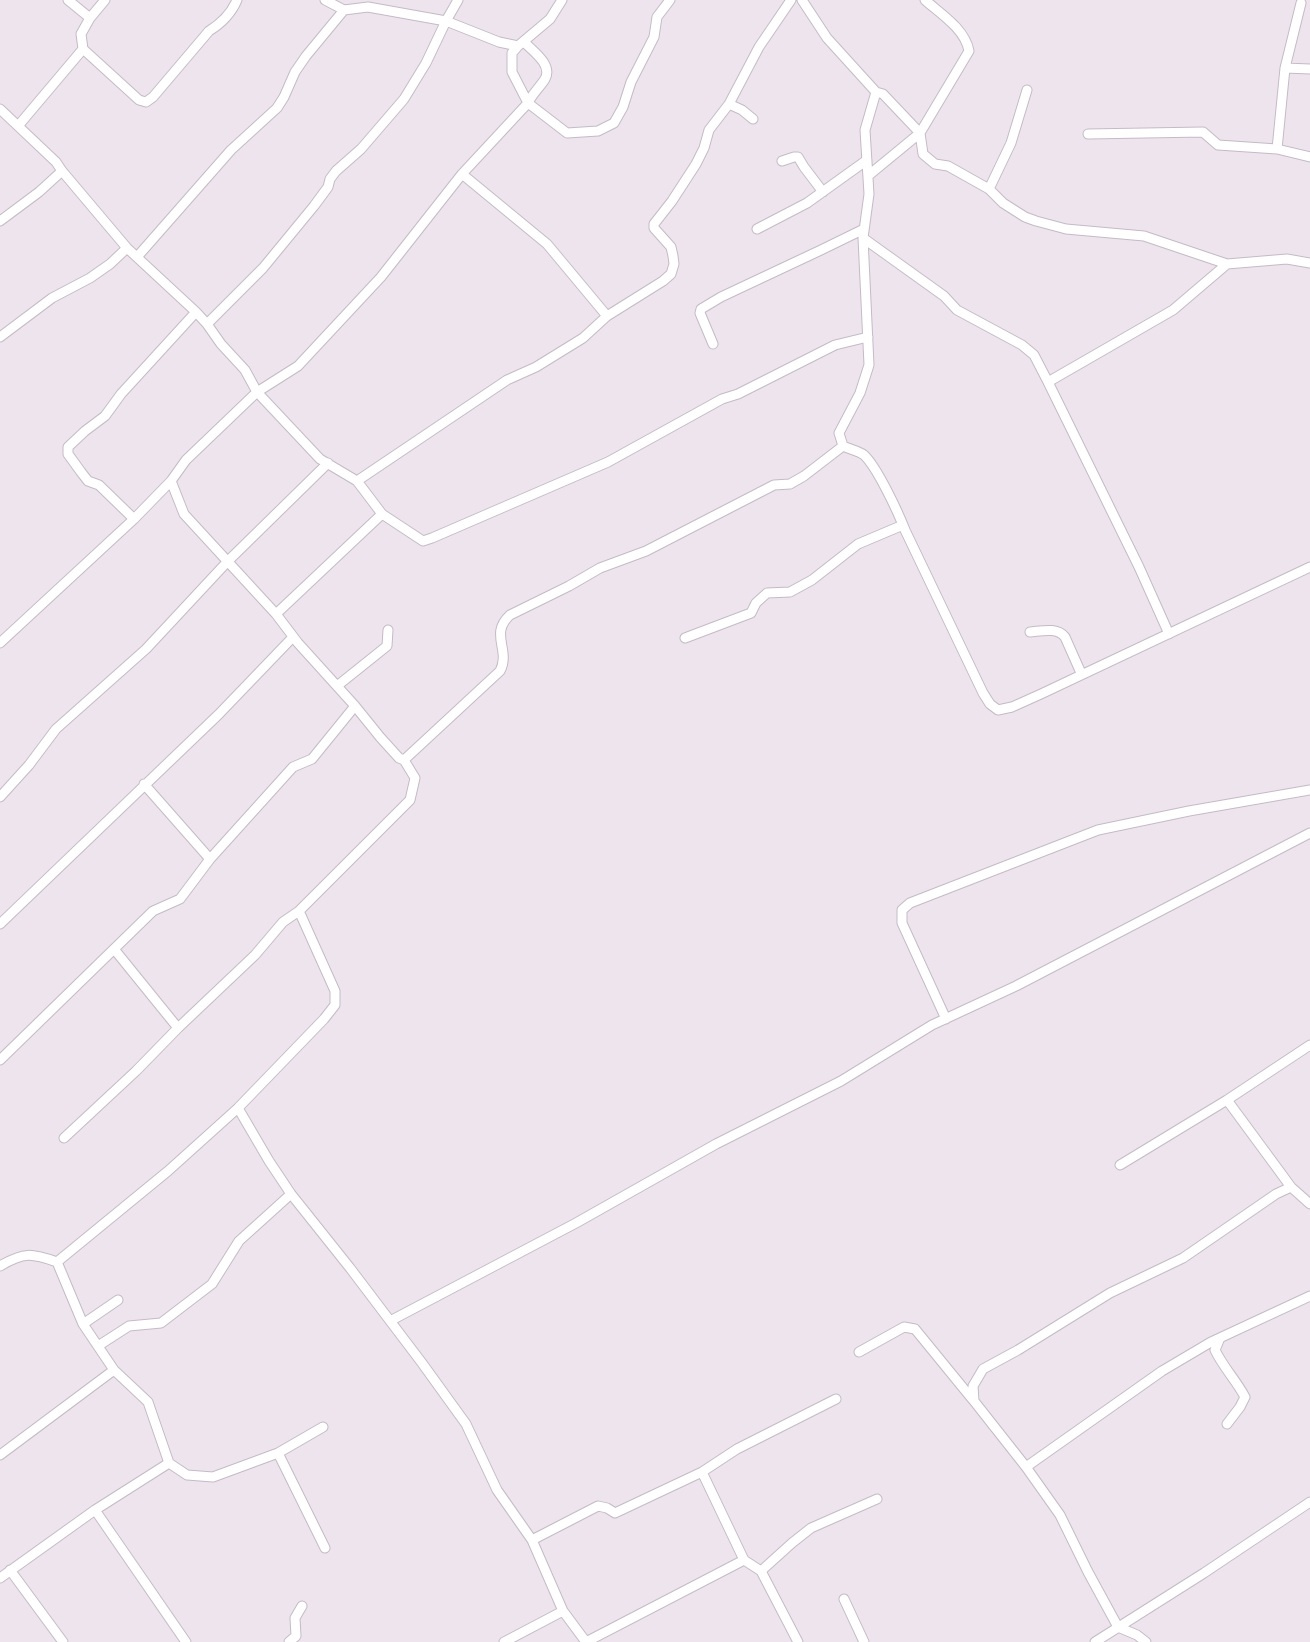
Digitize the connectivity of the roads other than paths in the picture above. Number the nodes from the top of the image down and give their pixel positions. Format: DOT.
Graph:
graph roads {
  1 [pos="68,0"];
  2 [pos="105,0"];
  3 [pos="237,0"];
  4 [pos="325,0"];
  5 [pos="458,0"];
  6 [pos="562,0"];
  7 [pos="670,0"];
  8 [pos="791,0"];
  9 [pos="802,0"];
  10 [pos="925,0"];
  11 [pos="368,3"];
  12 [pos="1301,3"];
  13 [pos="344,10"];
  14 [pos="90,18"];
  15 [pos="446,21"];
  16 [pos="521,44"];
  17 [pos="83,49"];
  18 [pos="1284,68"];
  19 [pos="1310,69"];
  20 [pos="1027,90"];
  21 [pos="876,92"];
  22 [pos="528,103"];
  23 [pos="729,104"];
  24 [pos="0,109"];
  25 [pos="753,119"];
  26 [pos="18,126"];
  27 [pos="920,133"];
  28 [pos="1088,134"];
  29 [pos="1277,149"];
  30 [pos="1310,158"];
  31 [pos="867,160"];
  32 [pos="782,161"];
  33 [pos="62,171"];
  34 [pos="462,174"];
  35 [pos="869,174"];
  36 [pos="989,189"];
  37 [pos="823,192"];
  38 [pos="0,221"];
  39 [pos="757,229"];
  40 [pos="863,234"];
  41 [pos="127,248"];
  42 [pos="137,257"];
  43 [pos="1310,263"];
  44 [pos="1227,264"];
  45 [pos="196,312"];
  46 [pos="607,316"];
  47 [pos="208,324"];
  48 [pos="0,337"];
  49 [pos="868,337"];
  50 [pos="713,344"];
  51 [pos="1048,382"];
  52 [pos="257,392"];
  53 [pos="843,446"];
  54 [pos="328,463"];
  55 [pos="171,481"];
  56 [pos="357,481"];
  57 [pos="382,514"];
  58 [pos="134,519"];
  59 [pos="903,525"];
  60 [pos="228,561"];
  61 [pos="1310,567"];
  62 [pos="276,614"];
  63 [pos="388,630"];
  64 [pos="1030,632"];
  65 [pos="1169,634"];
  66 [pos="293,637"];
  67 [pos="685,638"];
  68 [pos="0,643"];
  69 [pos="1081,674"];
  70 [pos="337,686"];
  71 [pos="355,706"];
  72 [pos="404,760"];
  73 [pos="145,785"];
  74 [pos="1310,790"];
  75 [pos="0,797"];
  76 [pos="1310,833"];
  77 [pos="210,859"];
  78 [pos="299,911"];
  79 [pos="0,924"];
  80 [pos="114,949"];
  81 [pos="946,1019"];
  82 [pos="178,1028"];
  83 [pos="1310,1045"];
  84 [pos="0,1060"];
  85 [pos="1227,1100"];
  86 [pos="238,1108"];
  87 [pos="64,1138"];
  88 [pos="1120,1165"];
  89 [pos="1291,1186"];
  90 [pos="291,1194"];
  91 [pos="1310,1204"];
  92 [pos="57,1262"];
  93 [pos="0,1266"];
  94 [pos="1310,1296"];
  95 [pos="118,1300"];
  96 [pos="390,1321"];
  97 [pos="83,1324"];
  98 [pos="1220,1338"];
  99 [pos="98,1346"];
  100 [pos="859,1352"];
  101 [pos="114,1370"];
  102 [pos="836,1399"];
  103 [pos="974,1401"];
  104 [pos="1227,1424"];
  105 [pos="323,1427"];
  106 [pos="278,1453"];
  107 [pos="0,1455"];
  108 [pos="169,1463"];
  109 [pos="1026,1467"];
  110 [pos="702,1472"];
  111 [pos="877,1499"];
  112 [pos="1310,1502"];
  113 [pos="95,1510"];
  114 [pos="532,1540"];
  115 [pos="325,1548"];
  116 [pos="744,1560"];
  117 [pos="10,1570"];
  118 [pos="761,1571"];
  119 [pos="0,1578"];
  120 [pos="844,1599"];
  121 [pos="302,1606"];
  122 [pos="563,1611"];
  123 [pos="1118,1627"];
  124 [pos="63,1642"];
  125 [pos="186,1642"];
  126 [pos="289,1642"];
  127 [pos="504,1642"];
  128 [pos="586,1642"];
  129 [pos="798,1642"];
  130 [pos="864,1642"];
  131 [pos="1095,1642"];
  132 [pos="1146,1642"];
  1 -- 14 [label="street"];
  2 -- 14 [label="street"];
  3 -- 17 [label="street"];
  4 -- 13 [label="street"];
  5 -- 15 [label="street"];
  6 -- 16 [label="street"];
  7 -- 22 [label="street"];
  8 -- 23 [label="street"];
  9 -- 21 [label="street"];
  10 -- 27 [label="street"];
  11 -- 13 [label="street"];
  11 -- 15 [label="street"];
  12 -- 18 [label="street"];
  13 -- 42 [label="street"];
  14 -- 17 [label="street"];
  15 -- 16 [label="street"];
  15 -- 47 [label="street"];
  16 -- 22 [label="street"];
  16 -- 22 [label="street"];
  17 -- 26 [label="street"];
  18 -- 19 [label="street"];
  18 -- 29 [label="street"];
  20 -- 36 [label="street"];
  21 -- 27 [label="street"];
  21 -- 31 [label="street"];
  22 -- 34 [label="street"];
  23 -- 25 [label="street"];
  23 -- 46 [label="street"];
  24 -- 26 [label="street"];
  26 -- 33 [label="street"];
  27 -- 35 [label="street"];
  27 -- 36 [label="street"];
  28 -- 29 [label="street"];
  29 -- 30 [label="street"];
  31 -- 35 [label="street"];
  31 -- 37 [label="street"];
  32 -- 37 [label="street"];
  33 -- 38 [label="street"];
  33 -- 41 [label="street"];
  34 -- 46 [label="street"];
  34 -- 52 [label="street"];
  35 -- 40 [label="street"];
  36 -- 44 [label="street"];
  37 -- 39 [label="street"];
  40 -- 49 [label="street"];
  40 -- 50 [label="street"];
  40 -- 51 [label="street"];
  41 -- 42 [label="street"];
  41 -- 48 [label="street"];
  42 -- 45 [label="street"];
  43 -- 44 [label="street"];
  44 -- 51 [label="street"];
  45 -- 47 [label="street"];
  45 -- 58 [label="street"];
  46 -- 56 [label="street"];
  47 -- 52 [label="street"];
  49 -- 53 [label="street"];
  49 -- 57 [label="street"];
  51 -- 65 [label="street"];
  52 -- 54 [label="street"];
  52 -- 55 [label="street"];
  53 -- 59 [label="street"];
  53 -- 72 [label="street"];
  54 -- 56 [label="street"];
  54 -- 60 [label="street"];
  55 -- 58 [label="street"];
  55 -- 60 [label="street"];
  56 -- 57 [label="street"];
  57 -- 62 [label="street"];
  58 -- 68 [label="street"];
  59 -- 67 [label="street"];
  59 -- 69 [label="street"];
  60 -- 62 [label="street"];
  60 -- 75 [label="street"];
  61 -- 65 [label="street"];
  62 -- 66 [label="street"];
  63 -- 70 [label="street"];
  64 -- 69 [label="street"];
  65 -- 69 [label="street"];
  66 -- 70 [label="street"];
  66 -- 73 [label="street"];
  70 -- 71 [label="street"];
  71 -- 72 [label="street"];
  71 -- 77 [label="street"];
  72 -- 78 [label="street"];
  73 -- 77 [label="street"];
  73 -- 79 [label="street"];
  74 -- 81 [label="street"];
  76 -- 81 [label="street"];
  77 -- 80 [label="street"];
  78 -- 82 [label="street"];
  78 -- 86 [label="street"];
  80 -- 82 [label="street"];
  80 -- 84 [label="street"];
  81 -- 96 [label="street"];
  82 -- 87 [label="street"];
  83 -- 85 [label="street"];
  85 -- 88 [label="street"];
  85 -- 89 [label="street"];
  86 -- 90 [label="street"];
  86 -- 92 [label="street"];
  89 -- 91 [label="street"];
  89 -- 103 [label="street"];
  90 -- 96 [label="street"];
  90 -- 99 [label="street"];
  92 -- 93 [label="street"];
  92 -- 97 [label="street"];
  94 -- 98 [label="street"];
  95 -- 97 [label="street"];
  96 -- 114 [label="street"];
  97 -- 99 [label="street"];
  98 -- 104 [label="street"];
  98 -- 109 [label="street"];
  99 -- 101 [label="street"];
  100 -- 103 [label="street"];
  101 -- 107 [label="street"];
  101 -- 108 [label="street"];
  102 -- 110 [label="street"];
  103 -- 109 [label="street"];
  105 -- 106 [label="street"];
  106 -- 108 [label="street"];
  106 -- 115 [label="street"];
  108 -- 113 [label="street"];
  109 -- 123 [label="street"];
  110 -- 114 [label="street"];
  110 -- 116 [label="street"];
  111 -- 118 [label="street"];
  112 -- 123 [label="street"];
  113 -- 117 [label="street"];
  113 -- 125 [label="street"];
  114 -- 122 [label="street"];
  116 -- 118 [label="street"];
  116 -- 128 [label="street"];
  117 -- 119 [label="street"];
  117 -- 124 [label="street"];
  118 -- 129 [label="street"];
  120 -- 130 [label="street"];
  121 -- 126 [label="street"];
  122 -- 127 [label="street"];
  122 -- 128 [label="street"];
  123 -- 131 [label="street"];
  123 -- 132 [label="street"];
}
